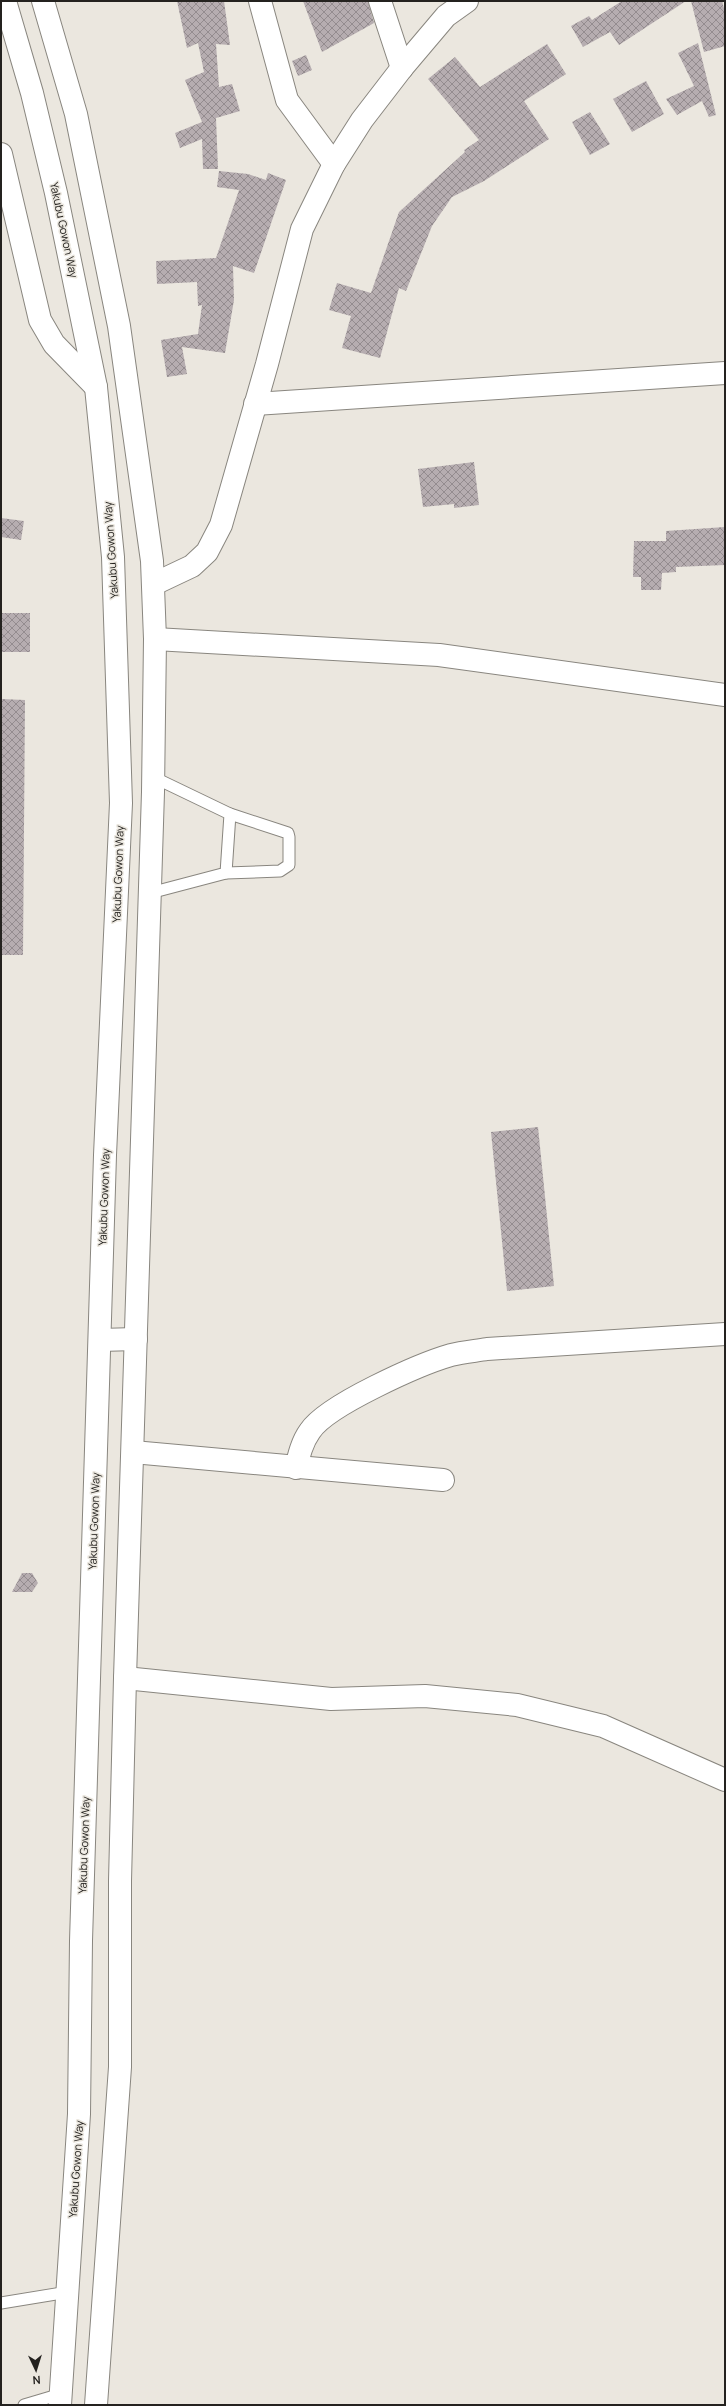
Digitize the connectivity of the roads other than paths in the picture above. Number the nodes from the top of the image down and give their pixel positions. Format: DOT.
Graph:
graph roads {
  1 [pos="5,1"];
  2 [pos="43,1"];
  3 [pos="260,1"];
  4 [pos="380,1"];
  5 [pos="466,1"];
  6 [pos="402,68"];
  7 [pos="1,154"];
  8 [pos="334,164"];
  9 [pos="725,373"];
  10 [pos="96,387"];
  11 [pos="255,404"];
  12 [pos="154,584"];
  13 [pos="155,639"];
  14 [pos="725,695"];
  15 [pos="153,777"];
  16 [pos="230,814"];
  17 [pos="226,873"];
  18 [pos="150,893"];
  19 [pos="725,1334"];
  20 [pos="136,1339"];
  21 [pos="100,1340"];
  22 [pos="133,1452"];
  23 [pos="296,1468"];
  24 [pos="443,1480"];
  25 [pos="125,1678"];
  26 [pos="725,1780"];
  27 [pos="68,2292"];
  28 [pos="1,2303"];
  29 [pos="61,2400"];
  30 [pos="24,2405"];
  31 [pos="96,2405"];
  1 -- 10 [label="main road, Yakubu Gowon Way"];
  2 -- 12 [label="main road"];
  3 -- 8 [label="main road"];
  4 -- 6 [label="main road"];
  5 -- 6 [label="main road"];
  6 -- 8 [label="main road"];
  7 -- 10 [label="main road"];
  8 -- 11 [label="main road"];
  9 -- 11 [label="main road"];
  10 -- 21 [label="main road, Yakubu Gowon Way"];
  11 -- 12 [label="main road"];
  12 -- 13 [label="main road"];
  13 -- 14 [label="main road"];
  13 -- 15 [label="main road"];
  15 -- 16 [label="lane"];
  15 -- 18 [label="main road"];
  16 -- 17 [label="lane"];
  16 -- 17 [label="lane"];
  17 -- 18 [label="lane"];
  18 -- 20 [label="main road"];
  19 -- 23 [label="main road"];
  20 -- 21 [label="main road"];
  20 -- 22 [label="main road"];
  21 -- 27 [label="main road, Yakubu Gowon Way"];
  22 -- 23 [label="main road"];
  22 -- 25 [label="main road"];
  23 -- 24 [label="main road"];
  25 -- 26 [label="main road"];
  25 -- 31 [label="main road"];
  27 -- 28 [label="lane"];
  27 -- 29 [label="main road, Yakubu Gowon Way"];
  29 -- 30 [label="lane"];
}
